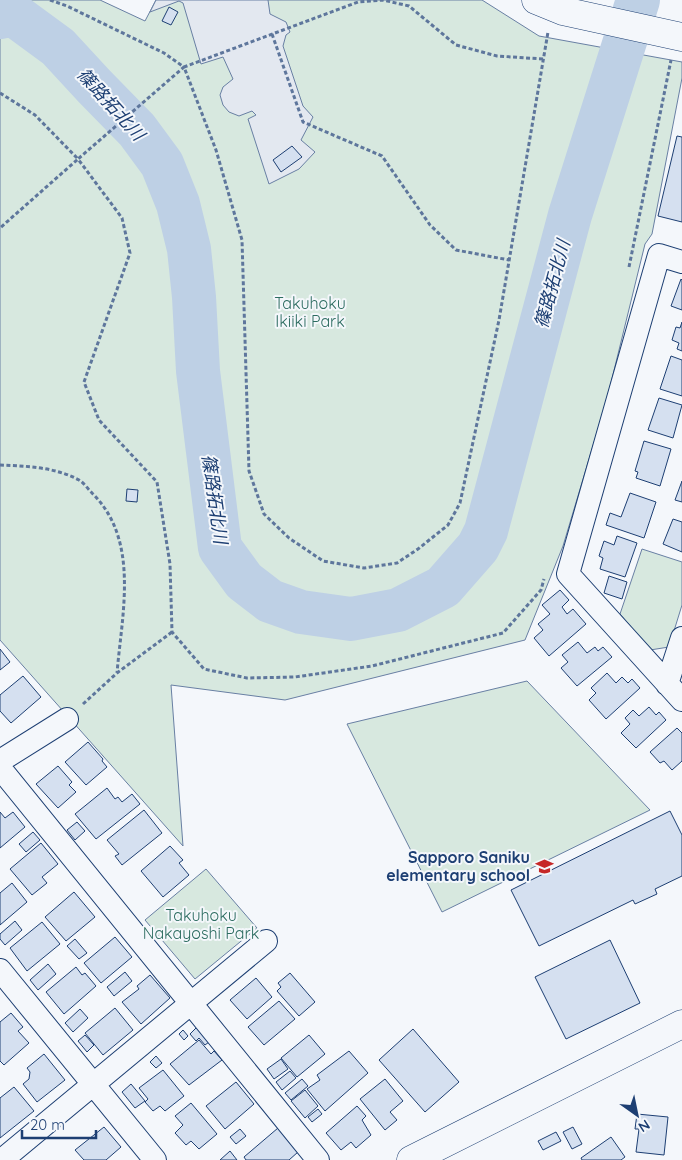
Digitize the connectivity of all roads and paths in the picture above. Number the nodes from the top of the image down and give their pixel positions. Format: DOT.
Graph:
graph roads {
  1 [pos="50,0"];
  2 [pos="536,0"];
  3 [pos="563,11"];
  4 [pos="272,34"];
  5 [pos="674,43"];
  6 [pos="543,59"];
  7 [pos="184,66"];
  8 [pos="0,93"];
  9 [pos="78,159"];
  10 [pos="0,228"];
  11 [pos="509,260"];
  12 [pos="682,262"];
  13 [pos="628,272"];
  14 [pos="0,465"];
  15 [pos="547,571"];
  16 [pos="172,632"];
  17 [pos="682,638"];
  18 [pos="117,673"];
  19 [pos="674,692"];
  20 [pos="67,719"];
  21 [pos="0,761"];
  22 [pos="0,768"];
  23 [pos="266,941"];
  24 [pos="0,970"];
  25 [pos="192,1001"];
  26 [pos="682,1024"];
  27 [pos="94,1085"];
  28 [pos="2,1160"];
  29 [pos="155,1160"];
  30 [pos="318,1160"];
  31 [pos="411,1160"];
  1 -- 7 [label="path"];
  2 -- 3 [label="street"];
  3 -- 5 [label="street"];
  3 -- 6 [label="path"];
  4 -- 6 [label="path"];
  4 -- 7 [label="path"];
  4 -- 11 [label="path"];
  5 -- 13 [label="path"];
  6 -- 11 [label="path"];
  7 -- 9 [label="path"];
  7 -- 11 [label="path"];
  8 -- 9 [label="path"];
  9 -- 10 [label="path"];
  9 -- 16 [label="path"];
  12 -- 19 [label="street"];
  14 -- 18 [label="path"];
  15 -- 16 [label="path"];
  16 -- 18 [label="path"];
  17 -- 19 [label="street"];
  18 -- 20 [label="path"];
  20 -- 21 [label="street"];
  22 -- 25 [label="street"];
  23 -- 25 [label="street"];
  24 -- 27 [label="street"];
  25 -- 27 [label="street"];
  25 -- 30 [label="street"];
  26 -- 31 [label="street"];
  27 -- 28 [label="street"];
  27 -- 29 [label="street"];
}
